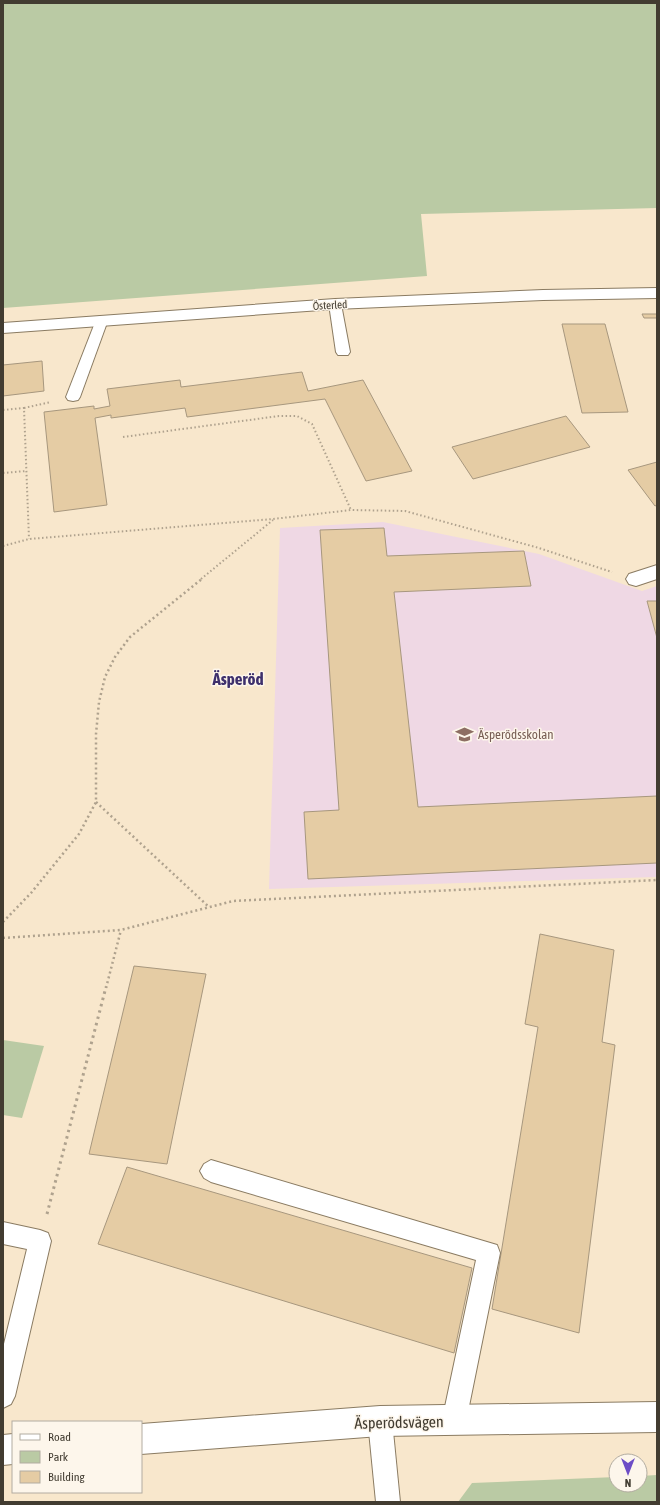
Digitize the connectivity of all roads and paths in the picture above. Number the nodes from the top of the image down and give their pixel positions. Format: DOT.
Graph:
graph roads {
  1 [pos="657,294"];
  2 [pos="335,304"];
  3 [pos="102,320"];
  4 [pos="3,328"];
  5 [pos="343,352"];
  6 [pos="73,397"];
  7 [pos="24,408"];
  8 [pos="3,410"];
  9 [pos="123,437"];
  10 [pos="26,471"];
  11 [pos="3,473"];
  12 [pos="351,510"];
  13 [pos="273,520"];
  14 [pos="30,539"];
  15 [pos="3,546"];
  16 [pos="657,572"];
  17 [pos="636,579"];
  18 [pos="96,802"];
  19 [pos="657,880"];
  20 [pos="209,907"];
  21 [pos="3,922"];
  22 [pos="121,930"];
  23 [pos="3,938"];
  24 [pos="212,1171"];
  25 [pos="3,1233"];
  26 [pos="40,1241"];
  27 [pos="3,1396"];
  28 [pos="657,1417"];
  29 [pos="380,1421"];
  30 [pos="454,1421"];
  31 [pos="142,1439"];
  32 [pos="388,1502"];
  1 -- 2 [label="street, Österled"];
  2 -- 3 [label="street, Österled"];
  2 -- 5 [label="lane"];
  3 -- 4 [label="street, Österled"];
  3 -- 6 [label="lane"];
  6 -- 7 [label="path"];
  7 -- 8 [label="path"];
  7 -- 10 [label="path"];
  9 -- 12 [label="path"];
  10 -- 11 [label="path"];
  10 -- 14 [label="path"];
  12 -- 13 [label="path"];
  12 -- 17 [label="path"];
  13 -- 14 [label="path"];
  13 -- 18 [label="path"];
  14 -- 15 [label="path"];
  16 -- 17 [label="street"];
  18 -- 20 [label="path"];
  18 -- 21 [label="path"];
  19 -- 20 [label="path"];
  20 -- 22 [label="path"];
  22 -- 23 [label="path"];
  22 -- 26 [label="path"];
  24 -- 30 [label="lane"];
  25 -- 26 [label="lane"];
  26 -- 27 [label="lane"];
  28 -- 30 [label="street, Äsperödsvägen"];
  29 -- 30 [label="street, Äsperödsvägen"];
  29 -- 31 [label="street, Äsperödsvägen"];
  29 -- 32 [label="lane"];
}
